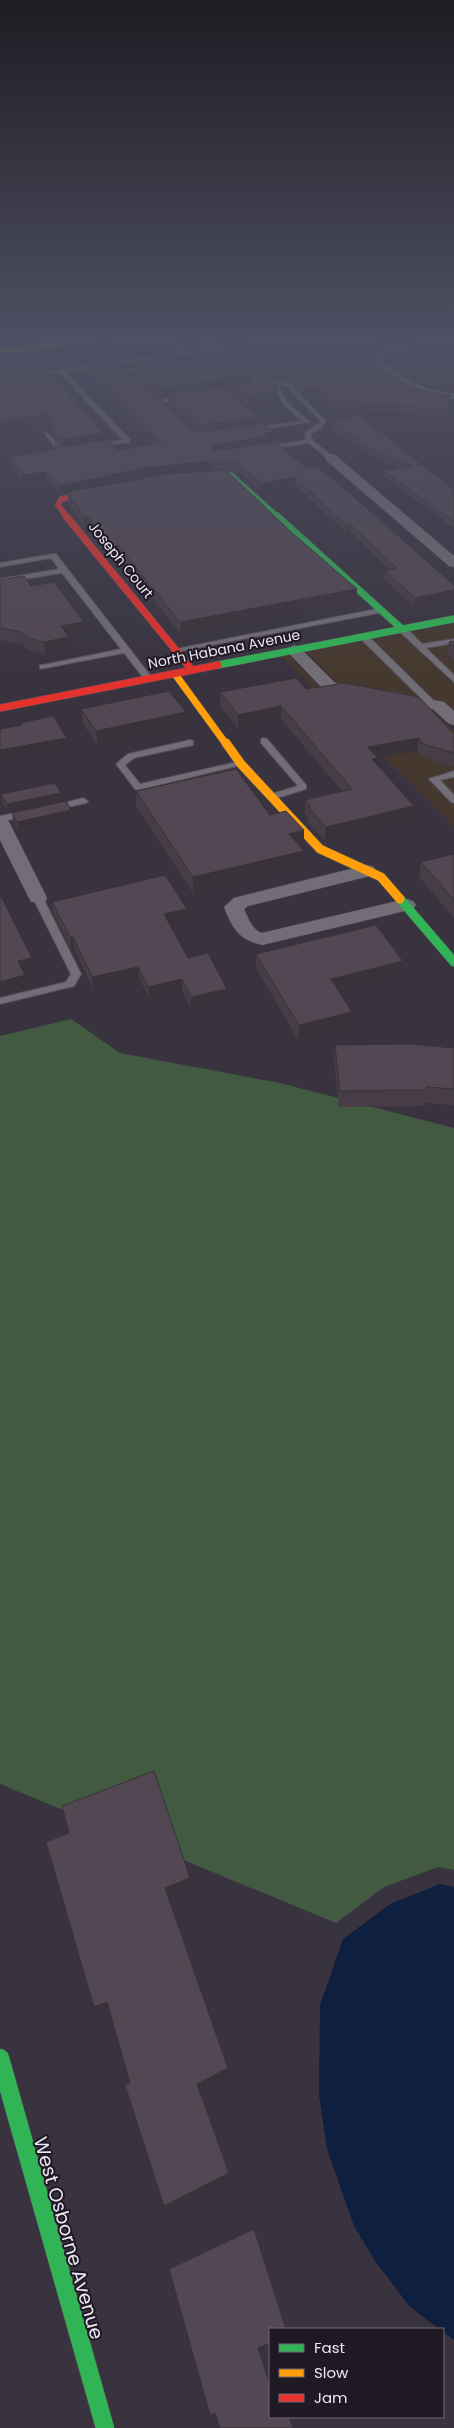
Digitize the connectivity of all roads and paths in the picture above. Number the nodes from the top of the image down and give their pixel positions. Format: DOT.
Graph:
graph roads {
  1 [pos="60,450"];
  2 [pos="72,450"];
  3 [pos="320,450"];
  4 [pos="331,458"];
  5 [pos="198,476"];
  6 [pos="114,488"];
  7 [pos="454,563"];
  8 [pos="0,565"];
  9 [pos="64,570"];
  10 [pos="0,581"];
  11 [pos="381,610"];
  12 [pos="454,619"];
  13 [pos="402,629"];
  14 [pos="364,637"];
  15 [pos="454,641"];
  16 [pos="420,648"];
  17 [pos="127,650"];
  18 [pos="176,650"];
  19 [pos="294,650"];
  20 [pos="43,667"];
  21 [pos="192,670"];
  22 [pos="175,674"];
  23 [pos="149,679"];
  24 [pos="454,680"];
  25 [pos="431,703"];
  26 [pos="0,708"];
  27 [pos="454,720"];
  28 [pos="264,741"];
  29 [pos="190,743"];
  30 [pos="240,764"];
  31 [pos="454,774"];
  32 [pos="271,797"];
  33 [pos="454,800"];
  34 [pos="83,801"];
  35 [pos="1,825"];
  36 [pos="367,871"];
  37 [pos="38,898"];
  38 [pos="406,906"];
  39 [pos="454,962"];
  40 [pos="0,1001"];
  41 [pos="0,2058"];
  42 [pos="105,2428"];
  1 -- 2 [label="lane"];
  3 -- 4 [label="lane"];
  4 -- 7 [label="street"];
  5 -- 11 [label="street"];
  6 -- 18 [label="street, Joseph Court"];
  8 -- 9 [label="lane"];
  9 -- 10 [label="lane"];
  9 -- 17 [label="lane"];
  11 -- 13 [label="street"];
  11 -- 18 [label="lane"];
  12 -- 13 [label="street, North Habana Avenue"];
  13 -- 14 [label="street, North Habana Avenue"];
  13 -- 16 [label="lane"];
  14 -- 19 [label="street, North Habana Avenue"];
  14 -- 25 [label="lane"];
  15 -- 16 [label="lane"];
  16 -- 24 [label="lane"];
  17 -- 20 [label="lane"];
  17 -- 23 [label="lane"];
  18 -- 21 [label="street, Joseph Court"];
  19 -- 21 [label="street, North Habana Avenue"];
  19 -- 25 [label="street"];
  21 -- 22 [label="street, North Habana Avenue"];
  22 -- 23 [label="street, North Habana Avenue"];
  22 -- 30 [label="street"];
  23 -- 26 [label="street, North Habana Avenue"];
  25 -- 27 [label="street"];
  28 -- 32 [label="lane"];
  29 -- 30 [label="lane"];
  30 -- 32 [label="street"];
  31 -- 33 [label="lane"];
  32 -- 36 [label="street"];
  34 -- 35 [label="lane"];
  35 -- 37 [label="street"];
  36 -- 38 [label="street"];
  36 -- 38 [label="street"];
  37 -- 40 [label="lane"];
  38 -- 39 [label="street"];
  41 -- 42 [label="street, West Osborne Avenue"];
}
